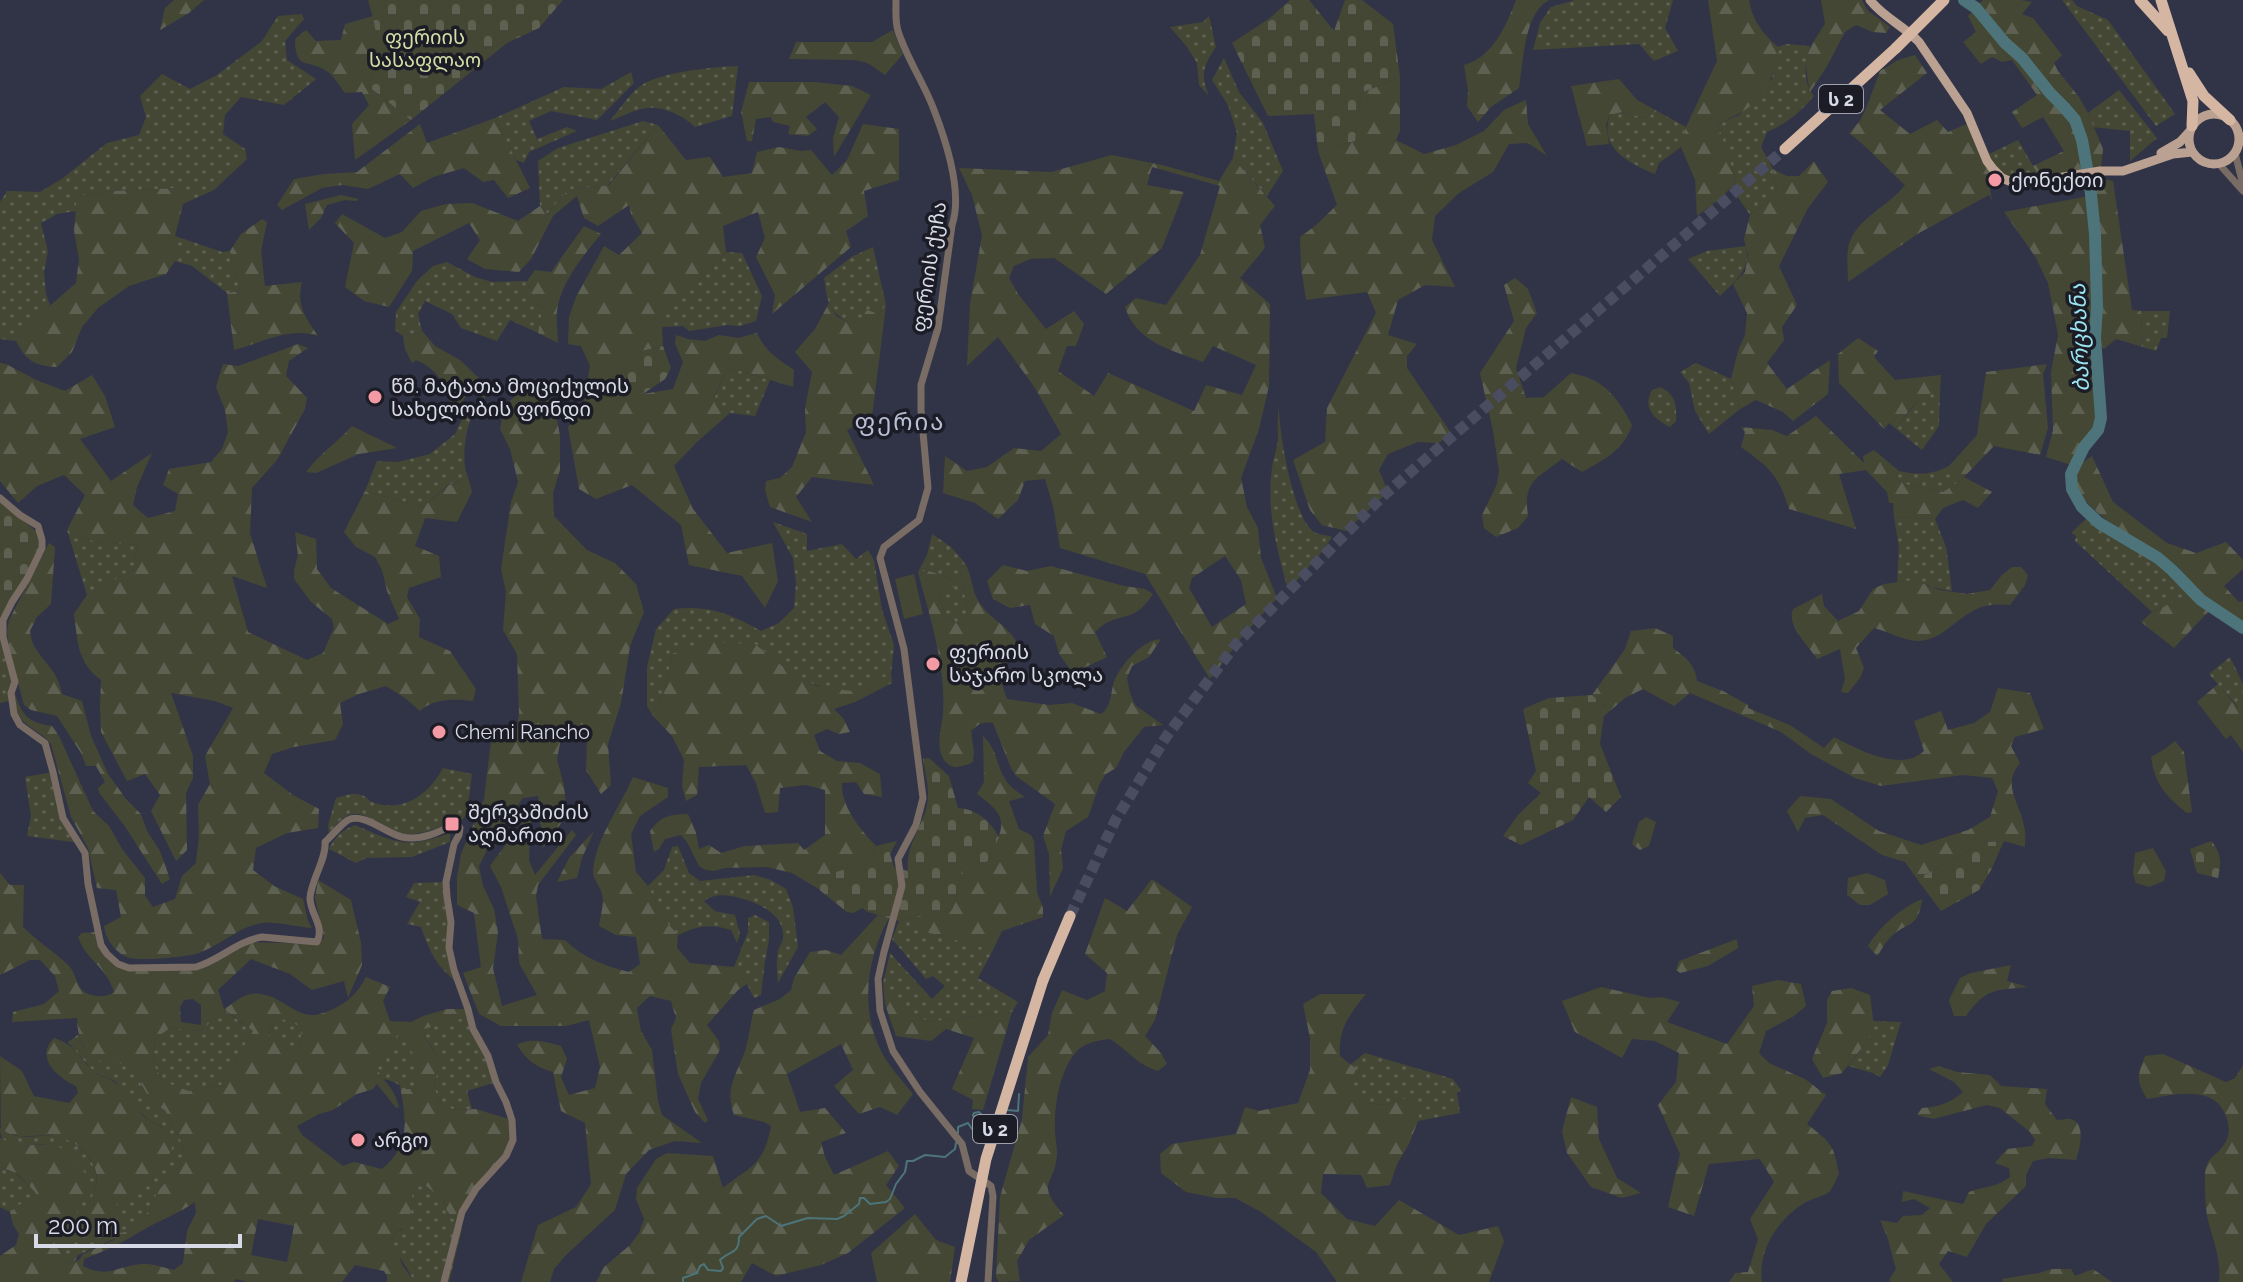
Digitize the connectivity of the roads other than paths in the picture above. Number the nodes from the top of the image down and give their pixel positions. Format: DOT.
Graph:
graph roads {
  1 [pos="896,0"];
  2 [pos="1870,0"];
  3 [pos="1944,0"];
  4 [pos="2140,0"];
  5 [pos="2161,0"];
  6 [pos="2167,0"];
  7 [pos="2171,35"];
  8 [pos="2182,63"];
  9 [pos="2230,120"];
  10 [pos="2191,129"];
  11 [pos="1785,149"];
  12 [pos="2192,152"];
  13 [pos="2235,153"];
  14 [pos="2219,164"];
  15 [pos="2123,171"];
  16 [pos="2243,188"];
  17 [pos="0,498"];
  18 [pos="1070,916"];
  19 [pos="444,1282"];
  20 [pos="961,1282"];
  21 [pos="988,1282"];
  1 -- 21 [label="street, ფერიის ქუჩა"];
  2 -- 15 [label="main road"];
  3 -- 11 [label="highway, ს 2, bridge"];
  4 -- 7 [label="highway"];
  5 -- 7 [label="highway"];
  6 -- 7 [label="highway"];
  7 -- 8 [label="highway"];
  8 -- 9 [label="highway"];
  8 -- 10 [label="highway"];
  9 -- 10 [label="main road"];
  9 -- 13 [label="main road"];
  10 -- 12 [label="main road"];
  10 -- 15 [label="main road"];
  12 -- 14 [label="main road"];
  12 -- 15 [label="main road"];
  13 -- 14 [label="main road"];
  13 -- 16 [label="street"];
  14 -- 16 [label="street"];
  17 -- 19 [label="street"];
  18 -- 20 [label="highway, ს 2, bridge"];
}
